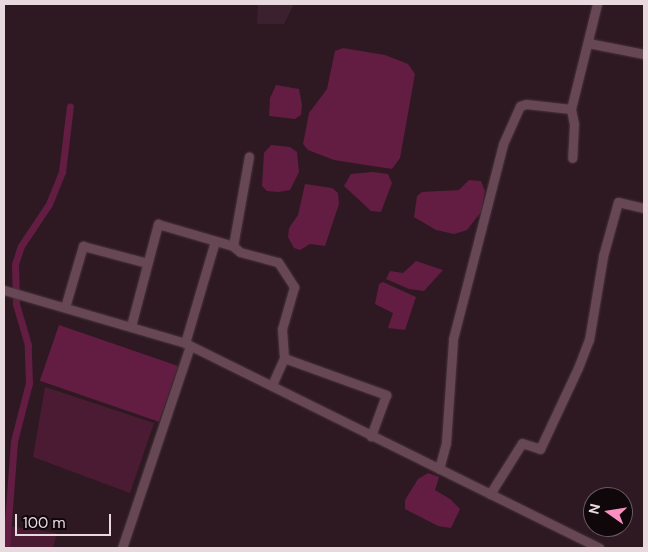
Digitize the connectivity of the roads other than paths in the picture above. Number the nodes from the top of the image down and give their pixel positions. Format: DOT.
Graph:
graph roads {
  1 [pos="597,4"];
  2 [pos="588,43"];
  3 [pos="644,54"];
  4 [pos="571,109"];
  5 [pos="249,156"];
  6 [pos="572,158"];
  7 [pos="644,208"];
  8 [pos="215,241"];
  9 [pos="233,246"];
  10 [pos="147,263"];
  11 [pos="5,290"];
  12 [pos="65,307"];
  13 [pos="131,326"];
  14 [pos="188,345"];
  15 [pos="284,358"];
  16 [pos="272,385"];
  17 [pos="371,436"];
  18 [pos="438,468"];
  19 [pos="490,494"];
  20 [pos="122,548"];
  21 [pos="599,548"];
  1 -- 2 [label="street"];
  2 -- 3 [label="street"];
  2 -- 4 [label="street"];
  4 -- 6 [label="street"];
  4 -- 18 [label="street"];
  5 -- 9 [label="street"];
  7 -- 19 [label="street"];
  8 -- 9 [label="street"];
  8 -- 10 [label="street"];
  8 -- 14 [label="street"];
  9 -- 15 [label="street"];
  10 -- 12 [label="street"];
  10 -- 13 [label="street"];
  11 -- 12 [label="street"];
  12 -- 13 [label="street"];
  13 -- 14 [label="street"];
  14 -- 16 [label="street"];
  14 -- 20 [label="street"];
  15 -- 16 [label="street"];
  15 -- 17 [label="street"];
  16 -- 17 [label="street"];
  17 -- 18 [label="street"];
  18 -- 19 [label="street"];
  19 -- 21 [label="street"];
}
